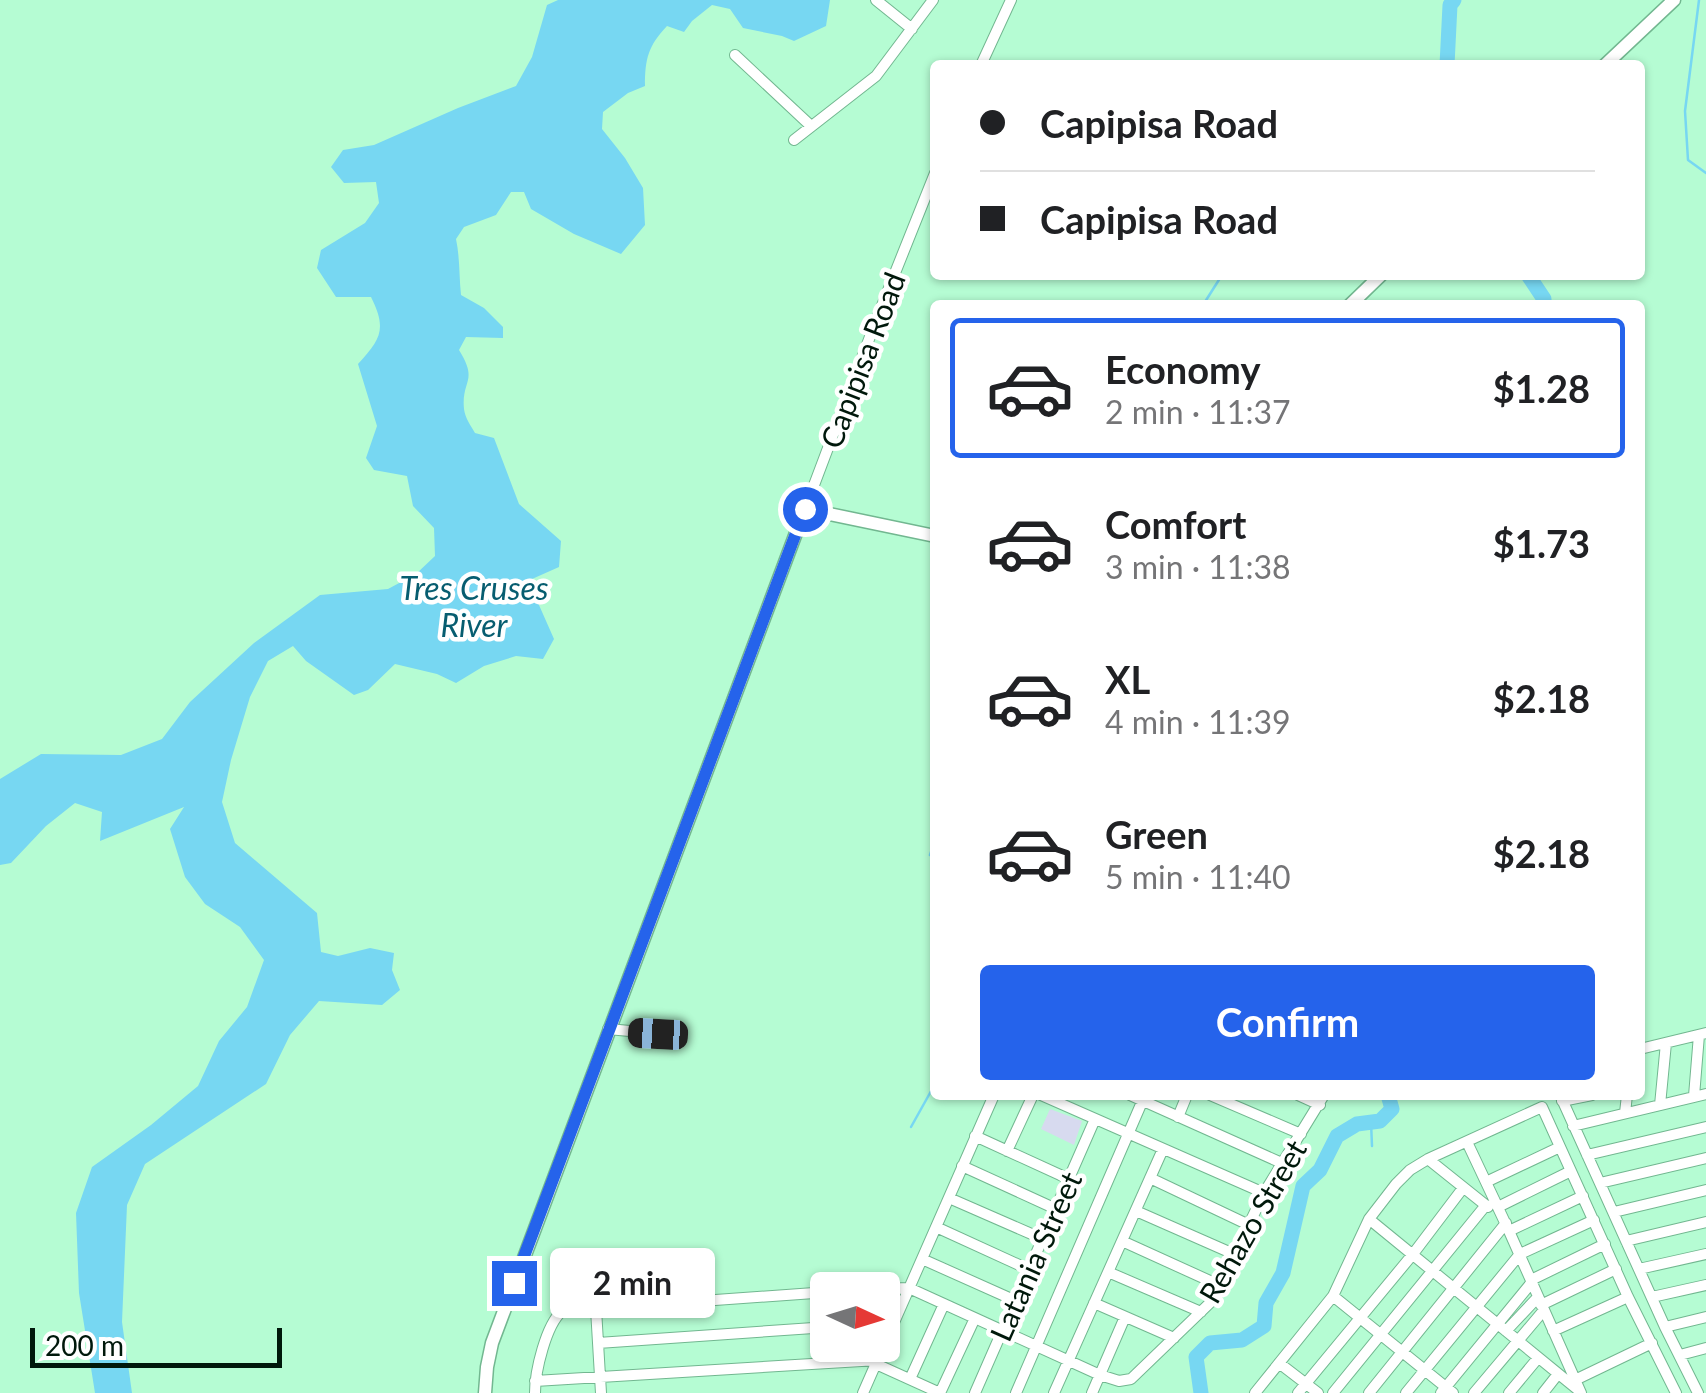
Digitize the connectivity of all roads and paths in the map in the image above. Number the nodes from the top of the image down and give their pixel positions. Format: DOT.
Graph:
graph roads {
  1 [pos="876,0"];
  2 [pos="933,0"];
  3 [pos="1011,0"];
  4 [pos="1674,0"];
  5 [pos="912,29"];
  6 [pos="734,55"];
  7 [pos="983,60"];
  8 [pos="1610,60"];
  9 [pos="811,126"];
  10 [pos="794,140"];
  11 [pos="930,186"];
  12 [pos="1376,280"];
  13 [pos="1355,300"];
  14 [pos="805,509"];
  15 [pos="930,535"];
  16 [pos="608,1029"];
  17 [pos="1702,1034"];
  18 [pos="672,1035"];
  19 [pos="1666,1043"];
  20 [pos="1645,1048"];
  21 [pos="1700,1095"];
  22 [pos="992,1100"];
  23 [pos="1031,1100"];
  24 [pos="1052,1100"];
  25 [pos="1143,1100"];
  26 [pos="1148,1100"];
  27 [pos="1185,1100"];
  28 [pos="1222,1100"];
  29 [pos="1322,1100"];
  30 [pos="1562,1100"];
  31 [pos="1592,1100"];
  32 [pos="1626,1100"];
  33 [pos="1660,1105"];
  34 [pos="1625,1113"];
  35 [pos="1178,1116"];
  36 [pos="1096,1119"];
  37 [pos="1590,1122"];
  38 [pos="1573,1126"];
  39 [pos="1706,1127"];
  40 [pos="1128,1134"];
  41 [pos="1302,1134"];
  42 [pos="975,1136"];
  43 [pos="1466,1142"];
  44 [pos="1560,1147"];
  45 [pos="1163,1149"];
  46 [pos="1007,1151"];
  47 [pos="1587,1155"];
  48 [pos="1706,1158"];
  49 [pos="1428,1160"];
  50 [pos="1284,1164"];
  51 [pos="962,1166"];
  52 [pos="1571,1171"];
  53 [pos="1150,1178"];
  54 [pos="1069,1179"];
  55 [pos="1486,1182"];
  56 [pos="1600,1183"];
  57 [pos="1463,1188"];
  58 [pos="1706,1190"];
  59 [pos="1264,1194"];
  60 [pos="1582,1196"];
  61 [pos="949,1198"];
  62 [pos="1056,1209"];
  63 [pos="1136,1211"];
  64 [pos="1614,1212"];
  65 [pos="1500,1216"];
  66 [pos="1369,1219"];
  67 [pos="1594,1220"];
  68 [pos="1706,1222"];
  69 [pos="1249,1224"];
  70 [pos="936,1227"];
  71 [pos="1043,1239"];
  72 [pos="1626,1240"];
  73 [pos="1122,1242"];
  74 [pos="1604,1244"];
  75 [pos="1413,1254"];
  76 [pos="1520,1254"];
  77 [pos="1706,1254"];
  78 [pos="1236,1255"];
  79 [pos="922,1258"];
  80 [pos="1639,1269"];
  81 [pos="1030,1270"];
  82 [pos="1616,1270"];
  83 [pos="1434,1271"];
  84 [pos="1108,1272"];
  85 [pos="1531,1281"];
  86 [pos="1706,1284"];
  87 [pos="1221,1286"];
  88 [pos="900,1288"];
  89 [pos="908,1288"];
  90 [pos="1454,1288"];
  91 [pos="810,1293"];
  92 [pos="1333,1296"];
  93 [pos="1628,1296"];
  94 [pos="1652,1298"];
  95 [pos="1016,1301"];
  96 [pos="1094,1303"];
  97 [pos="944,1304"];
  98 [pos="1541,1304"];
  99 [pos="1476,1306"];
  100 [pos="900,1307"];
  101 [pos="596,1310"];
  102 [pos="1201,1312"];
  103 [pos="1126,1317"];
  104 [pos="1706,1317"];
  105 [pos="975,1318"];
  106 [pos="1361,1318"];
  107 [pos="1502,1327"];
  108 [pos="1665,1327"];
  109 [pos="810,1329"];
  110 [pos="1002,1331"];
  111 [pos="1552,1332"];
  112 [pos="1382,1335"];
  113 [pos="1174,1338"];
  114 [pos="1518,1340"];
  115 [pos="1652,1343"];
  116 [pos="598,1344"];
  117 [pos="1036,1347"];
  118 [pos="1706,1348"];
  119 [pos="1403,1352"];
  120 [pos="1680,1354"];
  121 [pos="1538,1358"];
  122 [pos="1068,1361"];
  123 [pos="824,1362"];
  124 [pos="877,1362"];
  125 [pos="1279,1363"];
  126 [pos="1425,1370"];
  127 [pos="1558,1374"];
  128 [pos="1100,1375"];
  129 [pos="600,1377"];
  130 [pos="910,1380"];
  131 [pos="1575,1380"];
  132 [pos="1699,1386"];
  133 [pos="535,1387"];
  134 [pos="1302,1388"];
  135 [pos="1447,1391"];
  136 [pos="485,1393"];
  137 [pos="602,1393"];
  138 [pos="863,1393"];
  139 [pos="940,1393"];
  140 [pos="976,1393"];
  141 [pos="1016,1393"];
  142 [pos="1054,1393"];
  143 [pos="1092,1393"];
  144 [pos="1255,1393"];
  145 [pos="1318,1393"];
  146 [pos="1333,1393"];
  147 [pos="1370,1393"];
  148 [pos="1406,1393"];
  149 [pos="1474,1393"];
  150 [pos="1509,1393"];
  151 [pos="1543,1393"];
  152 [pos="1581,1393"];
  153 [pos="1674,1393"];
  1 -- 5 [label="street"];
  2 -- 5 [label="street"];
  3 -- 7 [label="street"];
  4 -- 8 [label="main road"];
  5 -- 9 [label="street"];
  6 -- 9 [label="street"];
  9 -- 10 [label="street"];
  11 -- 14 [label="street, Capipisa Road"];
  12 -- 13 [label="main road"];
  14 -- 15 [label="main road"];
  14 -- 16 [label="main road, Capipisa Road"];
  16 -- 18 [label="street"];
  16 -- 136 [label="main road, Capipisa Road"];
  17 -- 19 [label="street"];
  17 -- 21 [label="street"];
  19 -- 20 [label="street"];
  19 -- 33 [label="street"];
  21 -- 33 [label="street"];
  22 -- 42 [label="street"];
  23 -- 46 [label="street"];
  24 -- 36 [label="street"];
  25 -- 40 [label="street"];
  26 -- 35 [label="street"];
  27 -- 35 [label="street"];
  28 -- 41 [label="street"];
  29 -- 41 [label="street, Rehazo Street"];
  30 -- 38 [label="street"];
  31 -- 37 [label="street"];
  32 -- 34 [label="street"];
  33 -- 34 [label="street"];
  34 -- 37 [label="street"];
  35 -- 50 [label="street"];
  36 -- 40 [label="street"];
  36 -- 54 [label="street, Latania Street"];
  37 -- 38 [label="street"];
  38 -- 47 [label="street"];
  39 -- 47 [label="street"];
  40 -- 45 [label="street"];
  40 -- 117 [label="street"];
  41 -- 50 [label="street, Rehazo Street"];
  42 -- 46 [label="street"];
  42 -- 51 [label="street"];
  43 -- 44 [label="street"];
  43 -- 49 [label="street"];
  43 -- 55 [label="street"];
  44 -- 52 [label="street"];
  44 -- 55 [label="street"];
  45 -- 53 [label="street"];
  45 -- 59 [label="street"];
  46 -- 54 [label="street"];
  47 -- 56 [label="street"];
  48 -- 56 [label="street"];
  49 -- 57 [label="street"];
  49 -- 66 [label="street"];
  50 -- 59 [label="street, Rehazo Street"];
  51 -- 61 [label="street"];
  51 -- 62 [label="street"];
  52 -- 60 [label="street"];
  52 -- 65 [label="street"];
  53 -- 63 [label="street"];
  53 -- 69 [label="street"];
  54 -- 62 [label="street, Latania Street"];
  55 -- 65 [label="street"];
  56 -- 64 [label="street"];
  57 -- 65 [label="street"];
  57 -- 75 [label="street"];
  58 -- 64 [label="street"];
  59 -- 69 [label="street, Rehazo Street"];
  60 -- 65 [label="street"];
  60 -- 67 [label="street"];
  61 -- 70 [label="street"];
  61 -- 71 [label="street"];
  62 -- 71 [label="street, Latania Street"];
  63 -- 73 [label="street"];
  63 -- 78 [label="street"];
  64 -- 72 [label="street"];
  65 -- 76 [label="street"];
  65 -- 83 [label="street"];
  65 -- 90 [label="street"];
  66 -- 75 [label="street"];
  66 -- 92 [label="street"];
  67 -- 74 [label="street"];
  67 -- 76 [label="street"];
  68 -- 72 [label="street"];
  69 -- 78 [label="street, Rehazo Street"];
  70 -- 79 [label="street"];
  70 -- 81 [label="street"];
  71 -- 81 [label="street, Latania Street"];
  72 -- 80 [label="street"];
  73 -- 84 [label="street"];
  73 -- 87 [label="street"];
  74 -- 82 [label="street"];
  74 -- 85 [label="street"];
  75 -- 83 [label="street"];
  75 -- 106 [label="street"];
  76 -- 85 [label="street"];
  76 -- 99 [label="street"];
  77 -- 80 [label="street"];
  78 -- 87 [label="street, Rehazo Street"];
  79 -- 89 [label="street"];
  79 -- 95 [label="street"];
  80 -- 94 [label="street"];
  81 -- 95 [label="street, Latania Street"];
  82 -- 93 [label="street"];
  82 -- 98 [label="street"];
  83 -- 90 [label="street"];
  83 -- 112 [label="street"];
  84 -- 96 [label="street"];
  84 -- 102 [label="street"];
  85 -- 98 [label="street"];
  85 -- 107 [label="street"];
  86 -- 94 [label="street"];
  87 -- 102 [label="street, Rehazo Street"];
  88 -- 89 [label="street"];
  89 -- 97 [label="street"];
  89 -- 100 [label="street"];
  90 -- 99 [label="street"];
  90 -- 119 [label="street"];
  91 -- 101 [label="street"];
  92 -- 106 [label="street"];
  92 -- 125 [label="street"];
  93 -- 111 [label="street"];
  93 -- 115 [label="street"];
  94 -- 108 [label="street"];
  95 -- 110 [label="street, Latania Street"];
  96 -- 103 [label="street"];
  96 -- 122 [label="street"];
  97 -- 105 [label="street"];
  97 -- 130 [label="street"];
  98 -- 107 [label="street"];
  98 -- 111 [label="street"];
  98 -- 114 [label="street"];
  99 -- 107 [label="street"];
  99 -- 126 [label="street"];
  101 -- 116 [label="street"];
  101 -- 133 [label="street"];
  102 -- 113 [label="street, Rehazo Street"];
  103 -- 113 [label="street"];
  103 -- 128 [label="street"];
  104 -- 108 [label="street"];
  105 -- 110 [label="street"];
  105 -- 139 [label="street"];
  106 -- 112 [label="street"];
  106 -- 134 [label="street"];
  107 -- 114 [label="street"];
  107 -- 135 [label="street"];
  108 -- 120 [label="street"];
  109 -- 116 [label="street"];
  110 -- 117 [label="street"];
  110 -- 140 [label="street, Latania Street"];
  111 -- 131 [label="street"];
  112 -- 119 [label="street"];
  112 -- 146 [label="street"];
  113 -- 128 [label="street, Rehazo Street"];
  114 -- 121 [label="street"];
  114 -- 149 [label="street"];
  115 -- 131 [label="street"];
  115 -- 153 [label="street"];
  116 -- 129 [label="street"];
  117 -- 122 [label="street"];
  117 -- 141 [label="street"];
  118 -- 120 [label="street"];
  119 -- 126 [label="street"];
  119 -- 147 [label="street"];
  120 -- 132 [label="street"];
  121 -- 127 [label="street"];
  121 -- 150 [label="street"];
  122 -- 128 [label="street"];
  122 -- 142 [label="street"];
  123 -- 129 [label="street"];
  124 -- 130 [label="street"];
  124 -- 138 [label="street"];
  125 -- 134 [label="street"];
  125 -- 144 [label="street"];
  126 -- 135 [label="street"];
  126 -- 148 [label="street"];
  127 -- 151 [label="street"];
  127 -- 152 [label="street"];
  128 -- 143 [label="street"];
  129 -- 133 [label="street"];
  129 -- 137 [label="street"];
  130 -- 139 [label="street"];
  131 -- 152 [label="street"];
  134 -- 145 [label="street"];
}
